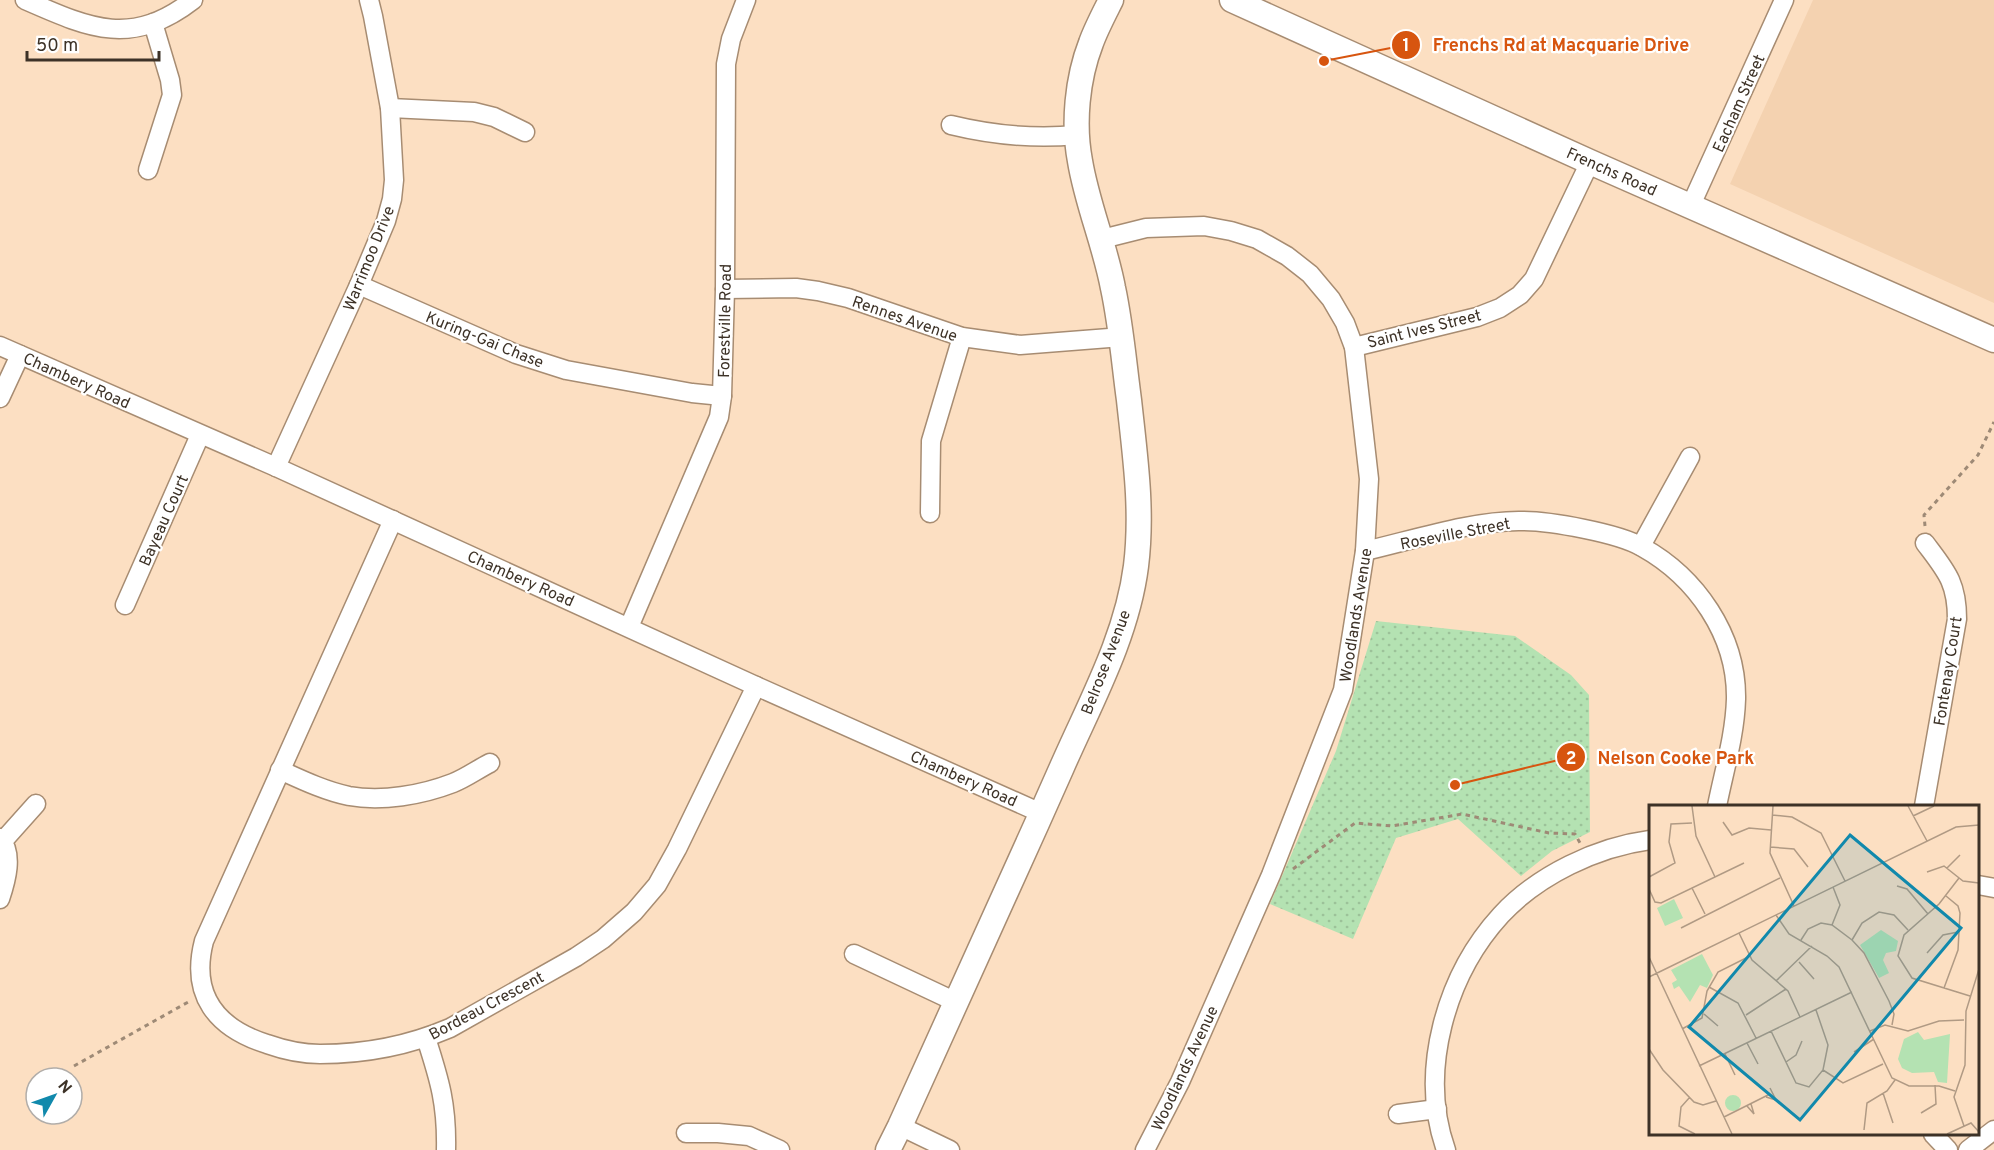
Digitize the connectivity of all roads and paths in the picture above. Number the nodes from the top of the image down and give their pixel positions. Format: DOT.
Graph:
graph roads {
  1 [pos="25,0"];
  2 [pos="193,0"];
  3 [pos="369,0"];
  4 [pos="1110,0"];
  5 [pos="1232,0"];
  6 [pos="1784,0"];
  7 [pos="740,2"];
  8 [pos="1275,9"];
  9 [pos="153,23"];
  10 [pos="390,108"];
  11 [pos="951,125"];
  12 [pos="525,132"];
  13 [pos="1077,135"];
  14 [pos="1590,162"];
  15 [pos="148,170"];
  16 [pos="1691,205"];
  17 [pos="1102,239"];
  18 [pos="359,285"];
  19 [pos="725,289"];
  20 [pos="962,337"];
  21 [pos="1122,337"];
  22 [pos="1994,340"];
  23 [pos="0,346"];
  24 [pos="1354,347"];
  25 [pos="20,355"];
  26 [pos="722,396"];
  27 [pos="0,398"];
  28 [pos="1994,422"];
  29 [pos="200,435"];
  30 [pos="1690,457"];
  31 [pos="276,467"];
  32 [pos="930,513"];
  33 [pos="393,520"];
  34 [pos="1925,543"];
  35 [pos="1641,546"];
  36 [pos="1365,551"];
  37 [pos="125,605"];
  38 [pos="629,627"];
  39 [pos="756,686"];
  40 [pos="490,763"];
  41 [pos="280,770"];
  42 [pos="36,804"];
  43 [pos="1717,805"];
  44 [pos="1924,805"];
  45 [pos="1041,813"];
  46 [pos="2,840"];
  47 [pos="1649,840"];
  48 [pos="1587,858"];
  49 [pos="1271,875"];
  50 [pos="1979,885"];
  51 [pos="1994,888"];
  52 [pos="0,899"];
  53 [pos="854,954"];
  54 [pos="204,993"];
  55 [pos="956,1002"];
  56 [pos="426,1038"];
  57 [pos="74,1066"];
  58 [pos="1437,1109"];
  59 [pos="1398,1113"];
  60 [pos="900,1126"];
  61 [pos="1994,1130"];
  62 [pos="686,1133"];
  63 [pos="1934,1135"];
  64 [pos="446,1150"];
  65 [pos="780,1150"];
  66 [pos="888,1150"];
  67 [pos="950,1150"];
  68 [pos="1145,1150"];
  69 [pos="1446,1150"];
  70 [pos="1948,1150"];
  71 [pos="1968,1150"];
  1 -- 9 [label="street"];
  2 -- 9 [label="street"];
  3 -- 10 [label="street, Warrimoo Drive"];
  4 -- 13 [label="street, Belrose Avenue"];
  5 -- 8 [label="street, Frenchs Road"];
  6 -- 16 [label="street, Eacham Street"];
  7 -- 19 [label="street, Forestville Road"];
  8 -- 14 [label="street, Frenchs Road"];
  9 -- 15 [label="street"];
  10 -- 12 [label="street"];
  10 -- 18 [label="street, Warrimoo Drive"];
  11 -- 13 [label="street"];
  13 -- 17 [label="street, Belrose Avenue"];
  14 -- 16 [label="street, Frenchs Road"];
  14 -- 24 [label="street, Saint Ives Street"];
  16 -- 22 [label="street, Frenchs Road"];
  17 -- 21 [label="street, Belrose Avenue"];
  17 -- 24 [label="street, Woodlands Avenue"];
  18 -- 26 [label="street, Kuring-Gai Chase"];
  18 -- 31 [label="street, Warrimoo Drive"];
  19 -- 20 [label="street, Rennes Avenue"];
  19 -- 26 [label="street, Forestville Road"];
  20 -- 21 [label="street, Rennes Avenue"];
  20 -- 32 [label="street"];
  21 -- 45 [label="street, Belrose Avenue"];
  23 -- 25 [label="street, Chambery Road"];
  24 -- 36 [label="street, Woodlands Avenue"];
  25 -- 27 [label="street"];
  25 -- 29 [label="street, Chambery Road"];
  26 -- 38 [label="street, Forestville Road"];
  28 -- 34 [label="path"];
  29 -- 31 [label="street, Chambery Road"];
  29 -- 37 [label="street, Bayeau Court"];
  30 -- 35 [label="street"];
  31 -- 33 [label="street, Chambery Road"];
  33 -- 38 [label="street, Chambery Road"];
  33 -- 41 [label="street, Bordeau Crescent"];
  34 -- 44 [label="street, Fontenay Court"];
  35 -- 36 [label="street, Roseville Street"];
  35 -- 43 [label="street, Roseville Street"];
  36 -- 49 [label="street, Woodlands Avenue"];
  38 -- 39 [label="street, Chambery Road"];
  39 -- 45 [label="street, Chambery Road"];
  39 -- 56 [label="street, Bordeau Crescent"];
  40 -- 41 [label="street"];
  41 -- 54 [label="street, Bordeau Crescent"];
  42 -- 46 [label="street"];
  45 -- 55 [label="street, Belrose Avenue"];
  46 -- 52 [label="street"];
  47 -- 48 [label="street"];
  48 -- 49 [label="path"];
  48 -- 58 [label="street"];
  49 -- 68 [label="street, Woodlands Avenue"];
  50 -- 51 [label="street"];
  53 -- 55 [label="street"];
  54 -- 56 [label="street, Bordeau Crescent"];
  54 -- 57 [label="path"];
  55 -- 60 [label="street, Belrose Avenue"];
  56 -- 64 [label="street"];
  58 -- 59 [label="street"];
  58 -- 69 [label="street"];
  60 -- 66 [label="street, Belrose Avenue"];
  60 -- 67 [label="street"];
  61 -- 71 [label="street"];
  62 -- 65 [label="street"];
  63 -- 70 [label="street"];
}
